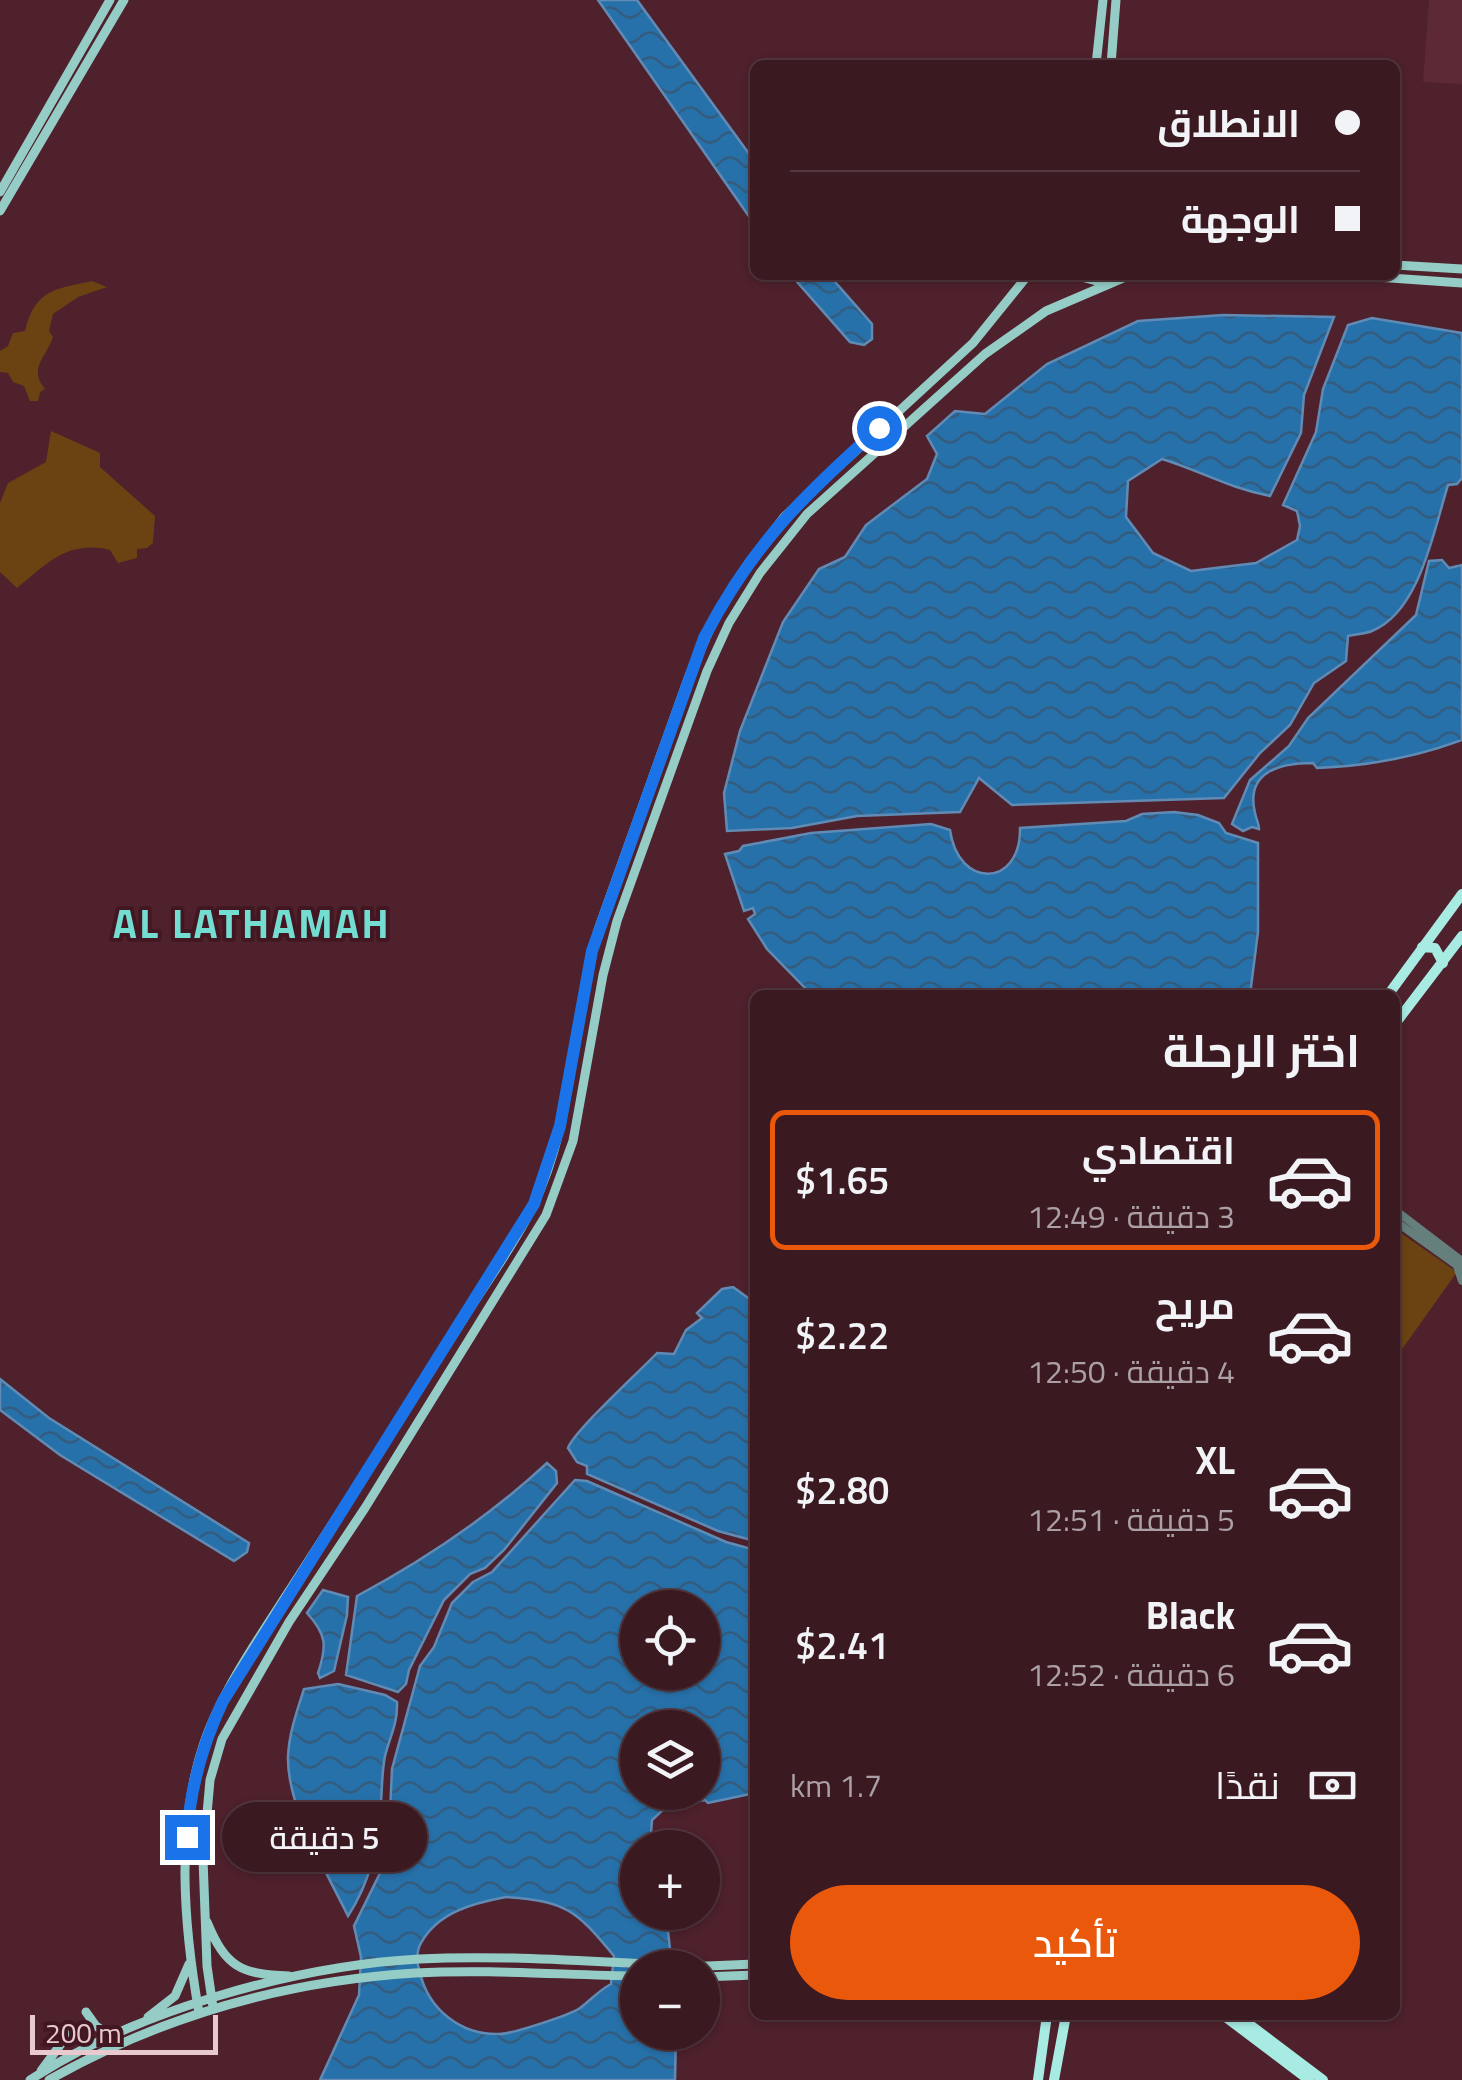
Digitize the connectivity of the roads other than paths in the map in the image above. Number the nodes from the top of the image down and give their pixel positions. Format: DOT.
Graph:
graph roads {
  1 [pos="110,0"];
  2 [pos="124,0"];
  3 [pos="1103,0"];
  4 [pos="1116,0"];
  5 [pos="1097,60"];
  6 [pos="1112,60"];
  7 [pos="0,192"];
  8 [pos="0,211"];
  9 [pos="1400,265"];
  10 [pos="1462,269"];
  11 [pos="1400,279"];
  12 [pos="1024,280"];
  13 [pos="1095,280"];
  14 [pos="1116,280"];
  15 [pos="1107,283"];
  16 [pos="1462,283"];
  17 [pos="669,733"];
  18 [pos="682,738"];
  19 [pos="654,778"];
  20 [pos="668,783"];
  21 [pos="1462,894"];
  22 [pos="1462,936"];
  23 [pos="1422,946"];
  24 [pos="1443,963"];
  25 [pos="1391,990"];
  26 [pos="1400,1018"];
  27 [pos="1400,1214"];
  28 [pos="1400,1224"];
  29 [pos="1460,1265"];
  30 [pos="1462,1282"];
  31 [pos="204,1915"];
  32 [pos="190,1957"];
  33 [pos="620,1964"];
  34 [pos="750,1964"];
  35 [pos="720,1965"];
  36 [pos="750,1974"];
  37 [pos="620,1976"];
  38 [pos="720,1976"];
  39 [pos="302,1977"];
  40 [pos="212,2002"];
  41 [pos="198,2008"];
  42 [pos="86,2012"];
  43 [pos="1045,2020"];
  44 [pos="1066,2020"];
  45 [pos="1230,2020"];
  46 [pos="1244,2020"];
  47 [pos="134,2027"];
  48 [pos="69,2033"];
  49 [pos="111,2036"];
  50 [pos="40,2078"];
  51 [pos="1038,2080"];
  52 [pos="1054,2080"];
  53 [pos="1309,2080"];
  54 [pos="1324,2080"];
  1 -- 7 [label="main road"];
  2 -- 8 [label="main road"];
  3 -- 5 [label="main road"];
  4 -- 6 [label="main road"];
  9 -- 10 [label="main road"];
  11 -- 16 [label="main road"];
  12 -- 17 [label="main road"];
  13 -- 15 [label="main road"];
  14 -- 15 [label="main road"];
  15 -- 18 [label="main road"];
  17 -- 18 [label="main road"];
  17 -- 19 [label="main road"];
  18 -- 20 [label="main road"];
  19 -- 20 [label="main road"];
  19 -- 32 [label="main road"];
  20 -- 31 [label="main road"];
  21 -- 23 [label="highway"];
  22 -- 24 [label="highway"];
  23 -- 24 [label="highway"];
  23 -- 25 [label="highway"];
  24 -- 26 [label="highway"];
  27 -- 29 [label="street"];
  28 -- 29 [label="street"];
  29 -- 30 [label="street"];
  31 -- 39 [label="main road"];
  31 -- 40 [label="main road"];
  32 -- 41 [label="main road"];
  32 -- 47 [label="main road"];
  33 -- 39 [label="main road"];
  34 -- 35 [label="main road"];
  36 -- 38 [label="main road"];
  37 -- 40 [label="main road"];
  39 -- 40 [label="main road"];
  40 -- 41 [label="main road"];
  41 -- 47 [label="main road"];
  41 -- 50 [label="main road"];
  42 -- 49 [label="main road"];
  43 -- 51 [label="highway"];
  44 -- 52 [label="highway"];
  45 -- 53 [label="highway"];
  46 -- 54 [label="highway"];
  47 -- 49 [label="main road"];
  48 -- 50 [label="main road"];
  49 -- 50 [label="main road"];
}
